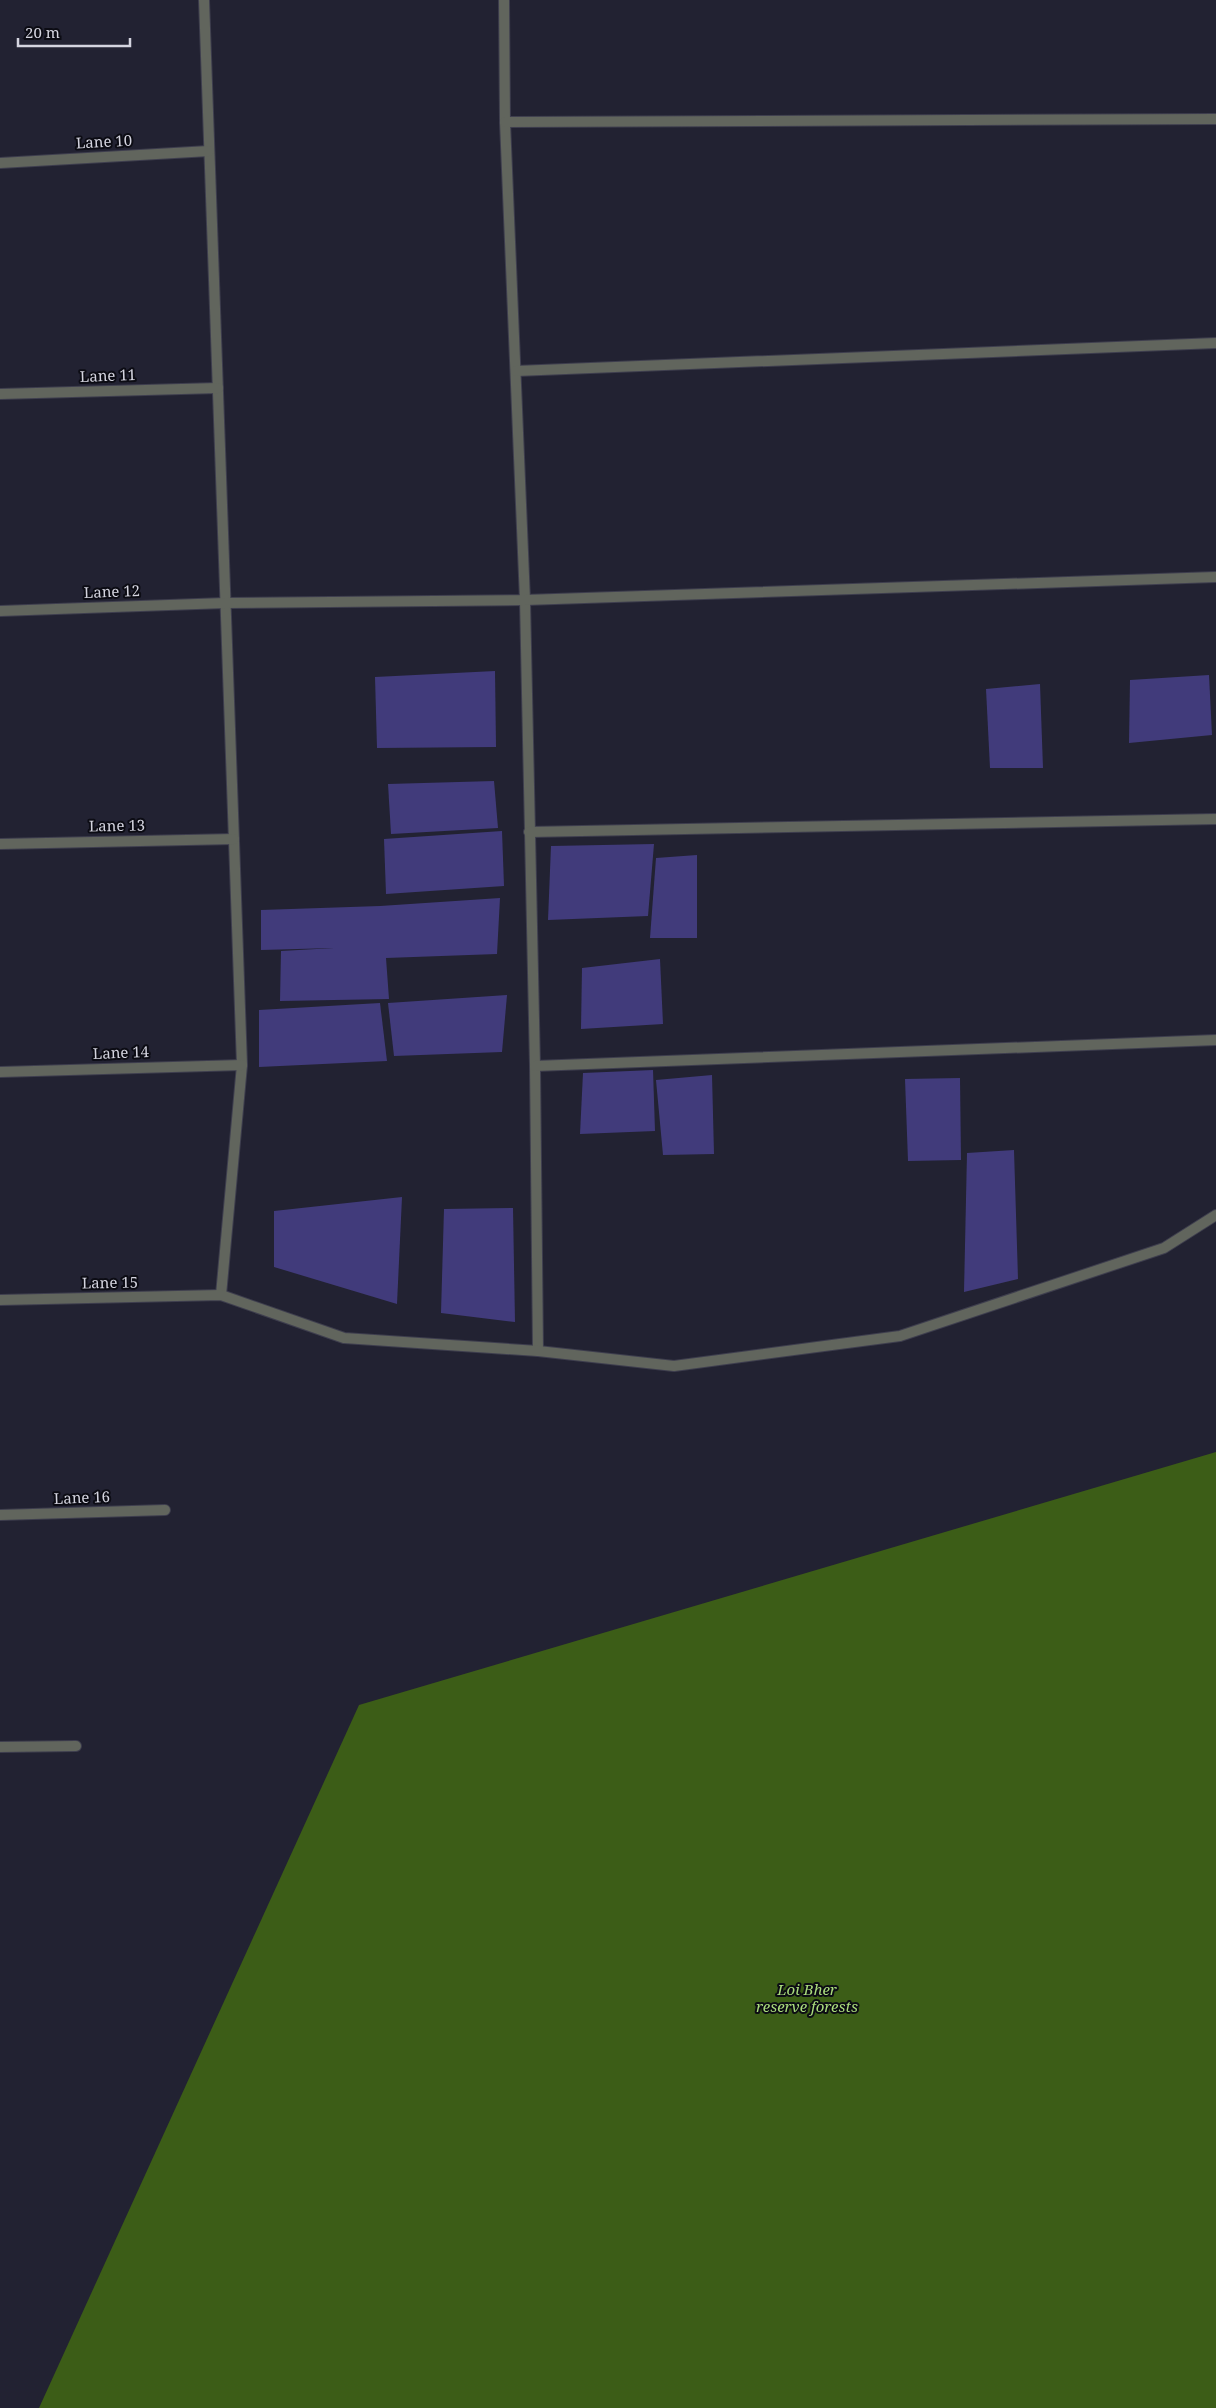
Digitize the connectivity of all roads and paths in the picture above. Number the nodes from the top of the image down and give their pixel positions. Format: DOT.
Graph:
graph roads {
  1 [pos="204,0"];
  2 [pos="504,0"];
  3 [pos="1216,119"];
  4 [pos="505,122"];
  5 [pos="209,151"];
  6 [pos="0,163"];
  7 [pos="1216,342"];
  8 [pos="516,371"];
  9 [pos="218,388"];
  10 [pos="0,394"];
  11 [pos="1216,577"];
  12 [pos="525,600"];
  13 [pos="225,603"];
  14 [pos="0,611"];
  15 [pos="1216,819"];
  16 [pos="529,832"];
  17 [pos="234,839"];
  18 [pos="0,844"];
  19 [pos="1216,1040"];
  20 [pos="242,1065"];
  21 [pos="535,1066"];
  22 [pos="0,1072"];
  23 [pos="1216,1215"];
  24 [pos="221,1295"];
  25 [pos="0,1300"];
  26 [pos="538,1351"];
  27 [pos="165,1510"];
  28 [pos="0,1515"];
  29 [pos="76,1746"];
  30 [pos="0,1748"];
  1 -- 5 [label="street"];
  2 -- 4 [label="street"];
  3 -- 4 [label="street"];
  4 -- 8 [label="street"];
  5 -- 6 [label="street, Lane 10"];
  5 -- 9 [label="street"];
  7 -- 8 [label="street"];
  8 -- 12 [label="street"];
  9 -- 10 [label="street, Lane 11"];
  9 -- 13 [label="street"];
  11 -- 12 [label="street, Lane 12"];
  12 -- 13 [label="street, Lane 12"];
  12 -- 16 [label="street"];
  13 -- 14 [label="street, Lane 12"];
  13 -- 17 [label="street"];
  15 -- 16 [label="street"];
  16 -- 21 [label="street"];
  17 -- 18 [label="street, Lane 13"];
  17 -- 20 [label="street"];
  19 -- 21 [label="street"];
  20 -- 22 [label="street, Lane 14"];
  20 -- 24 [label="street"];
  21 -- 26 [label="street"];
  23 -- 26 [label="street"];
  24 -- 25 [label="street, Lane 15"];
  24 -- 26 [label="street"];
  27 -- 28 [label="street, Lane 16"];
  29 -- 30 [label="street"];
}
